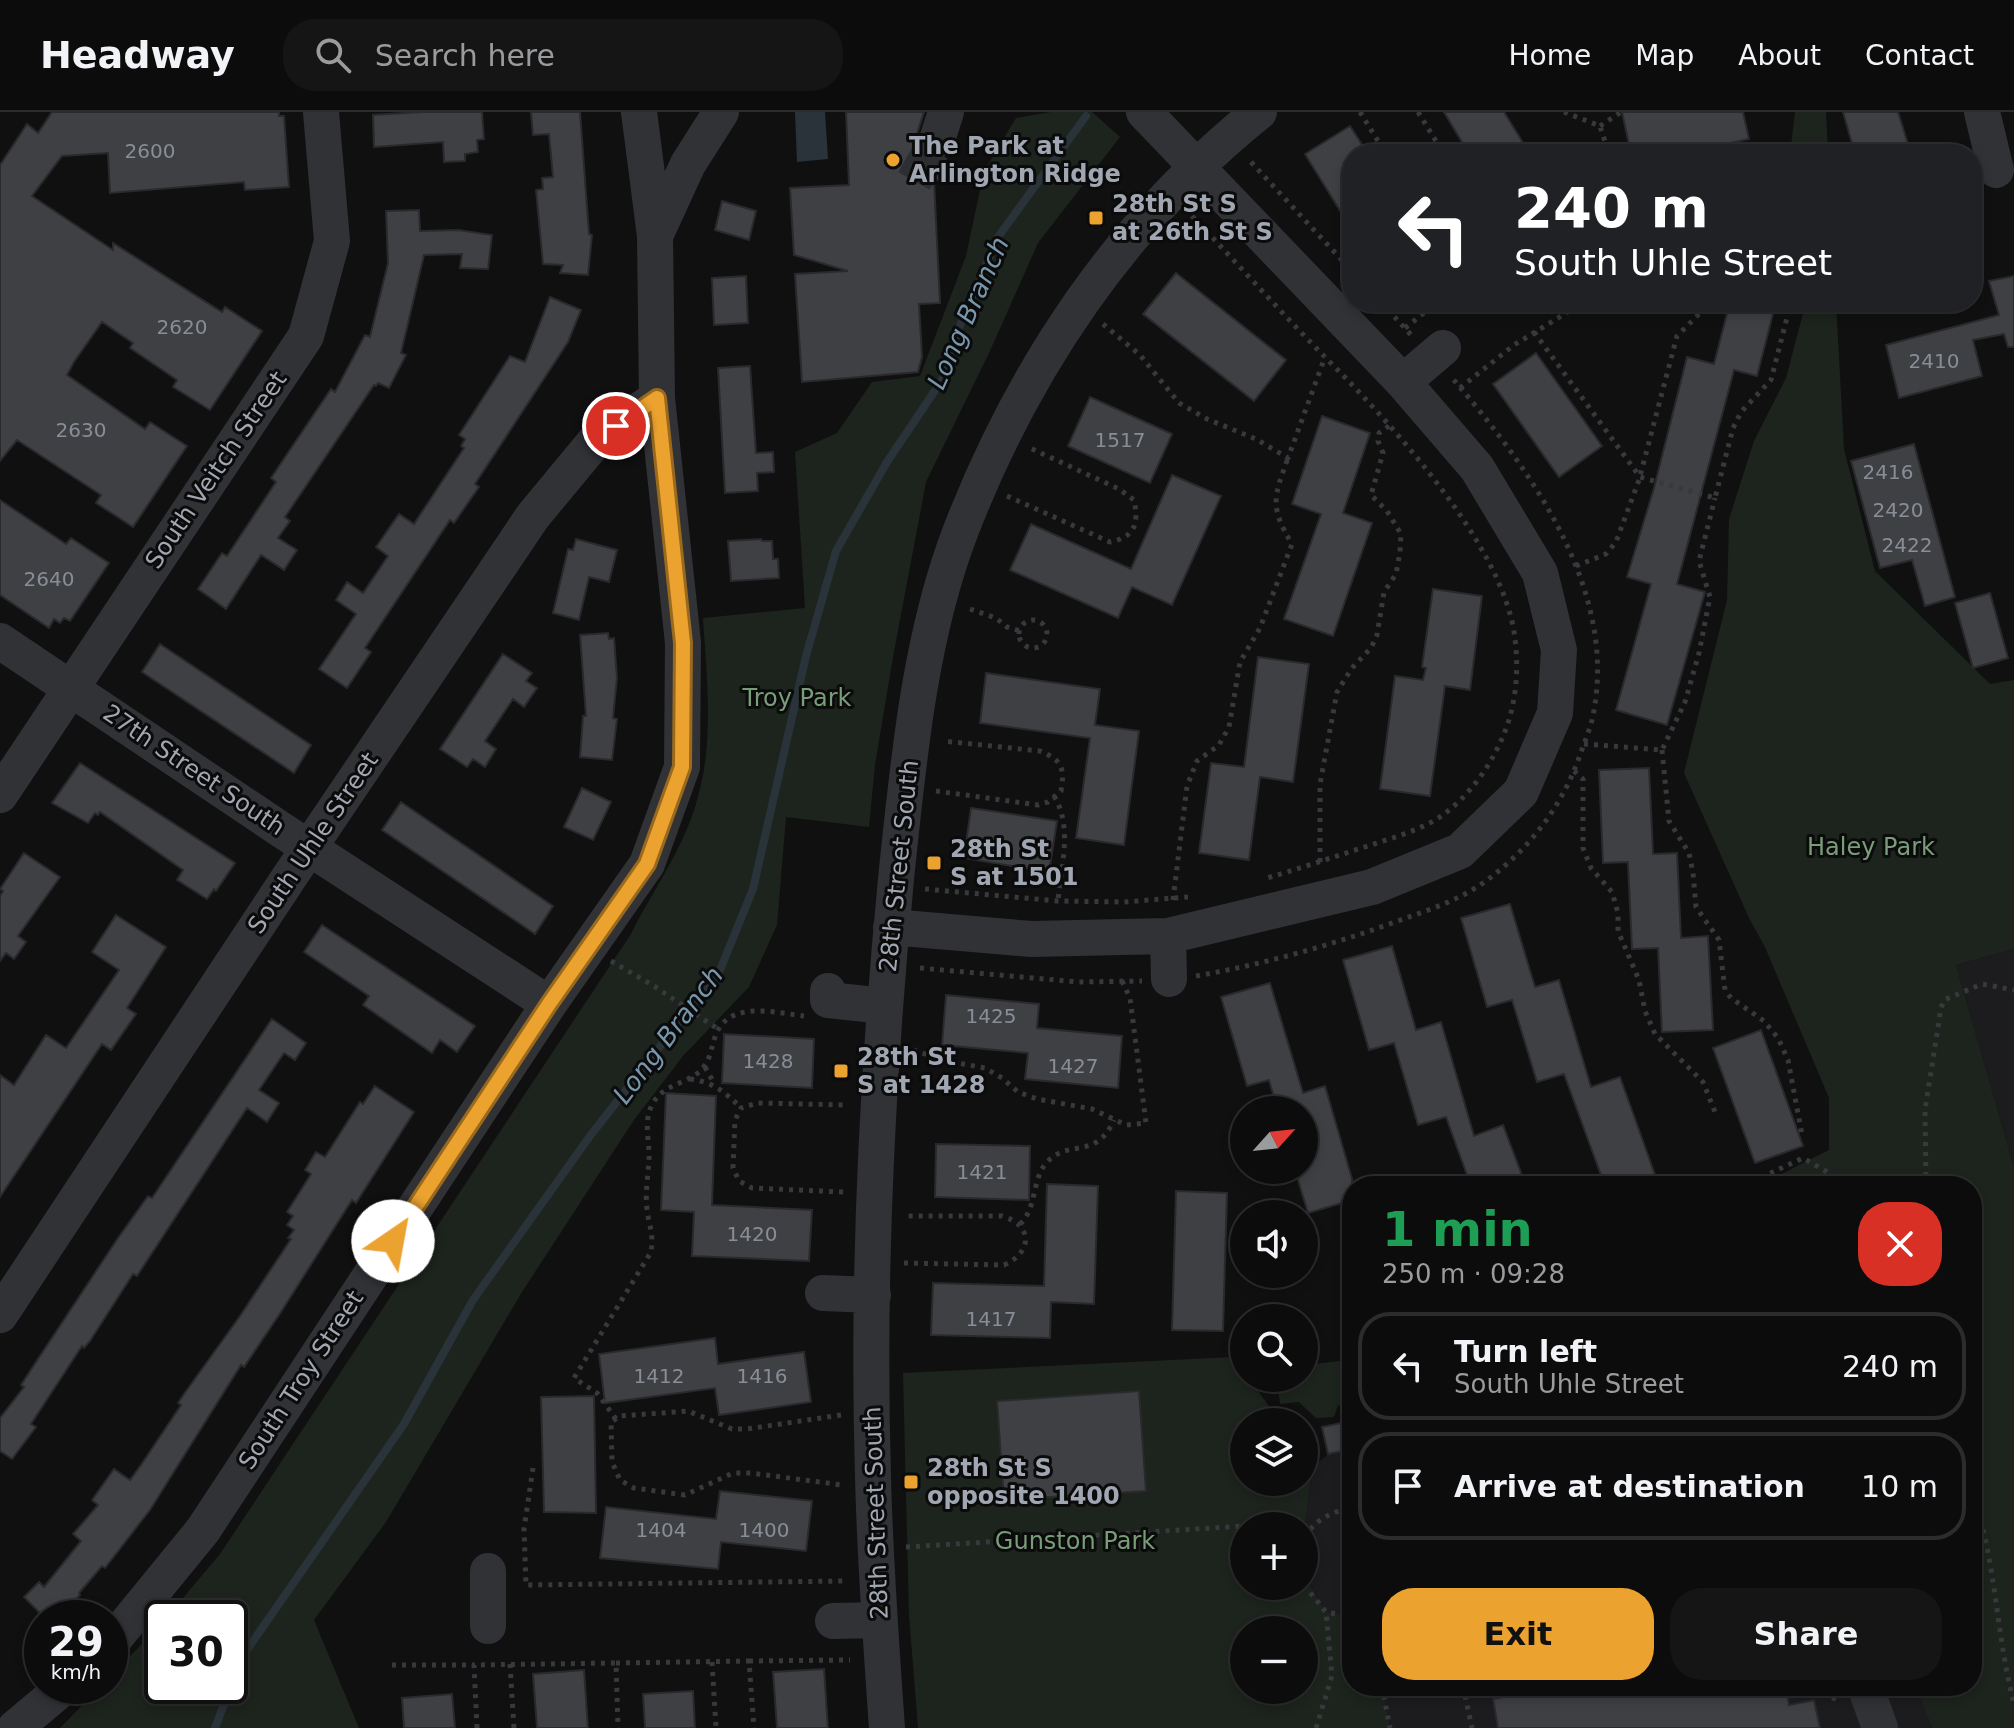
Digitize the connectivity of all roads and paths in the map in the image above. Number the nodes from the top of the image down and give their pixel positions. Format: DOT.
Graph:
graph roads {
  1 [pos="321,112"];
  2 [pos="639,112"];
  3 [pos="721,112"];
  4 [pos="1144,112"];
  5 [pos="1259,112"];
  6 [pos="1360,112"];
  7 [pos="1418,112"];
  8 [pos="1564,112"];
  9 [pos="1621,112"];
  10 [pos="1982,112"];
  11 [pos="1600,126"];
  12 [pos="1380,144"];
  13 [pos="1438,144"];
  14 [pos="1606,144"];
  15 [pos="1251,162"];
  16 [pos="1197,165"];
  17 [pos="1996,170"];
  18 [pos="1192,216"];
  19 [pos="655,236"];
  20 [pos="1341,259"];
  21 [pos="1390,312"];
  22 [pos="1425,312"];
  23 [pos="1567,312"];
  24 [pos="1701,312"];
  25 [pos="1788,312"];
  26 [pos="1103,324"];
  27 [pos="1405,328"];
  28 [pos="1534,332"];
  29 [pos="1438,352"];
  30 [pos="1325,357"];
  31 [pos="1403,382"];
  32 [pos="1460,388"];
  33 [pos="657,398"];
  34 [pos="1389,426"];
  35 [pos="1030,448"];
  36 [pos="1288,458"];
  37 [pos="1640,477"];
  38 [pos="1007,496"];
  39 [pos="1715,498"];
  40 [pos="1576,566"];
  41 [pos="970,609"];
  42 [pos="1020,631"];
  43 [pos="0,641"];
  44 [pos="70,687"];
  45 [pos="943,741"];
  46 [pos="1584,744"];
  47 [pos="1662,750"];
  48 [pos="1574,771"];
  49 [pos="936,791"];
  50 [pos="0,795"];
  51 [pos="1054,796"];
  52 [pos="309,848"];
  53 [pos="1320,862"];
  54 [pos="1262,880"];
  55 [pos="925,889"];
  56 [pos="1189,897"];
  57 [pos="1173,900"];
  58 [pos="1058,901"];
  59 [pos="891,927"];
  60 [pos="1168,936"];
  61 [pos="607,958"];
  62 [pos="920,968"];
  63 [pos="1169,979"];
  64 [pos="1122,981"];
  65 [pos="2014,990"];
  66 [pos="818,1003"];
  67 [pos="549,1004"];
  68 [pos="885,1006"];
  69 [pos="718,1029"];
  70 [pos="913,1050"];
  71 [pos="705,1067"];
  72 [pos="689,1079"];
  73 [pos="716,1086"];
  74 [pos="847,1105"];
  75 [pos="741,1108"];
  76 [pos="1717,1117"];
  77 [pos="1114,1120"];
  78 [pos="1802,1135"];
  79 [pos="1764,1176"];
  80 [pos="1831,1176"];
  81 [pos="1927,1176"];
  82 [pos="843,1192"];
  83 [pos="905,1216"];
  84 [pos="1020,1224"];
  85 [pos="904,1263"];
  86 [pos="823,1293"];
  87 [pos="873,1295"];
  88 [pos="0,1315"];
  89 [pos="841,1415"];
  90 [pos="616,1419"];
  91 [pos="533,1468"];
  92 [pos="842,1485"];
  93 [pos="1342,1510"];
  94 [pos="1318,1520"];
  95 [pos="1230,1527"];
  96 [pos="1982,1530"];
  97 [pos="906,1547"];
  98 [pos="488,1571"];
  99 [pos="845,1581"];
  100 [pos="1316,1600"];
  101 [pos="1326,1612"];
  102 [pos="1342,1615"];
  103 [pos="879,1620"];
  104 [pos="833,1621"];
  105 [pos="128,1622"];
  106 [pos="488,1626"];
  107 [pos="850,1660"];
  108 [pos="749,1661"];
  109 [pos="712,1662"];
  110 [pos="616,1663"];
  111 [pos="510,1664"];
  112 [pos="392,1665"];
  113 [pos="474,1665"];
  114 [pos="1384,1696"];
  115 [pos="1465,1696"];
  116 [pos="1869,1696"];
  117 [pos="44,1704"];
  118 [pos="2014,1704"];
  119 [pos="15,1728"];
  120 [pos="477,1728"];
  121 [pos="514,1728"];
  122 [pos="618,1728"];
  123 [pos="716,1728"];
  124 [pos="754,1728"];
  125 [pos="887,1728"];
  126 [pos="1316,1728"];
  127 [pos="1390,1728"];
  128 [pos="1472,1728"];
  129 [pos="1880,1728"];
  1 -- 44 [label="street, South Veitch Street"];
  2 -- 19 [label="street, South Troy Street"];
  3 -- 19 [label="street"];
  4 -- 16 [label="street"];
  5 -- 16 [label="street, 28th Street South"];
  6 -- 12 [label="path"];
  7 -- 13 [label="path"];
  8 -- 11 [label="path"];
  9 -- 11 [label="path"];
  10 -- 17 [label="street"];
  11 -- 14 [label="path"];
  15 -- 20 [label="path"];
  16 -- 31 [label="street"];
  16 -- 59 [label="street, 28th Street South"];
  18 -- 30 [label="path"];
  19 -- 33 [label="street, South Troy Street"];
  21 -- 27 [label="path"];
  22 -- 27 [label="path"];
  23 -- 28 [label="path"];
  24 -- 37 [label="path"];
  25 -- 39 [label="path"];
  26 -- 36 [label="path"];
  27 -- 29 [label="path"];
  28 -- 32 [label="path"];
  28 -- 37 [label="path"];
  29 -- 31 [label="street"];
  29 -- 32 [label="path"];
  30 -- 34 [label="path"];
  30 -- 36 [label="path"];
  31 -- 60 [label="street"];
  32 -- 40 [label="path"];
  33 -- 52 [label="street, South Uhle Street"];
  33 -- 67 [label="street, South Troy Street"];
  34 -- 53 [label="path"];
  34 -- 53 [label="path"];
  35 -- 38 [label="path"];
  36 -- 57 [label="path"];
  37 -- 39 [label="path"];
  37 -- 40 [label="path"];
  39 -- 47 [label="path"];
  40 -- 46 [label="path"];
  41 -- 42 [label="path"];
  42 -- 42 [label="path"];
  43 -- 44 [label="street, 27th Street South"];
  44 -- 50 [label="street, South Veitch Street"];
  44 -- 52 [label="street, 27th Street South"];
  45 -- 51 [label="path"];
  46 -- 47 [label="path"];
  46 -- 48 [label="path"];
  47 -- 78 [label="path"];
  48 -- 63 [label="path"];
  48 -- 76 [label="path"];
  49 -- 51 [label="path"];
  51 -- 58 [label="path"];
  52 -- 67 [label="street, 27th Street South"];
  52 -- 88 [label="street, South Uhle Street"];
  53 -- 54 [label="path"];
  55 -- 58 [label="path"];
  56 -- 57 [label="path"];
  57 -- 58 [label="path"];
  59 -- 60 [label="street"];
  59 -- 68 [label="street, 28th Street South"];
  60 -- 63 [label="street"];
  61 -- 69 [label="path"];
  62 -- 64 [label="path"];
  63 -- 64 [label="path"];
  64 -- 77 [label="path"];
  65 -- 81 [label="path"];
  66 -- 68 [label="street"];
  66 -- 69 [label="path"];
  67 -- 105 [label="street, South Troy Street"];
  68 -- 87 [label="street, 28th Street South"];
  69 -- 71 [label="path"];
  70 -- 77 [label="path"];
  71 -- 72 [label="path"];
  71 -- 73 [label="path"];
  72 -- 73 [label="path"];
  72 -- 90 [label="path"];
  73 -- 75 [label="path"];
  74 -- 75 [label="path"];
  75 -- 82 [label="path"];
  77 -- 84 [label="path"];
  79 -- 80 [label="path"];
  83 -- 84 [label="path"];
  84 -- 85 [label="path"];
  86 -- 87 [label="street"];
  87 -- 103 [label="street, 28th Street South"];
  89 -- 90 [label="path"];
  90 -- 92 [label="path"];
  91 -- 99 [label="path"];
  93 -- 94 [label="path"];
  95 -- 97 [label="path"];
  96 -- 118 [label="path"];
  98 -- 106 [label="street"];
  100 -- 101 [label="path"];
  101 -- 102 [label="path"];
  101 -- 126 [label="path"];
  103 -- 104 [label="street"];
  103 -- 125 [label="street, 28th Street South"];
  107 -- 108 [label="path"];
  108 -- 109 [label="path"];
  108 -- 124 [label="path"];
  109 -- 110 [label="path"];
  109 -- 123 [label="path"];
  110 -- 111 [label="path"];
  110 -- 122 [label="path"];
  111 -- 113 [label="path"];
  111 -- 121 [label="path"];
  112 -- 113 [label="path"];
  113 -- 120 [label="path"];
  114 -- 127 [label="path"];
  115 -- 128 [label="path"];
  116 -- 129 [label="street"];
  117 -- 119 [label="street"];
}
